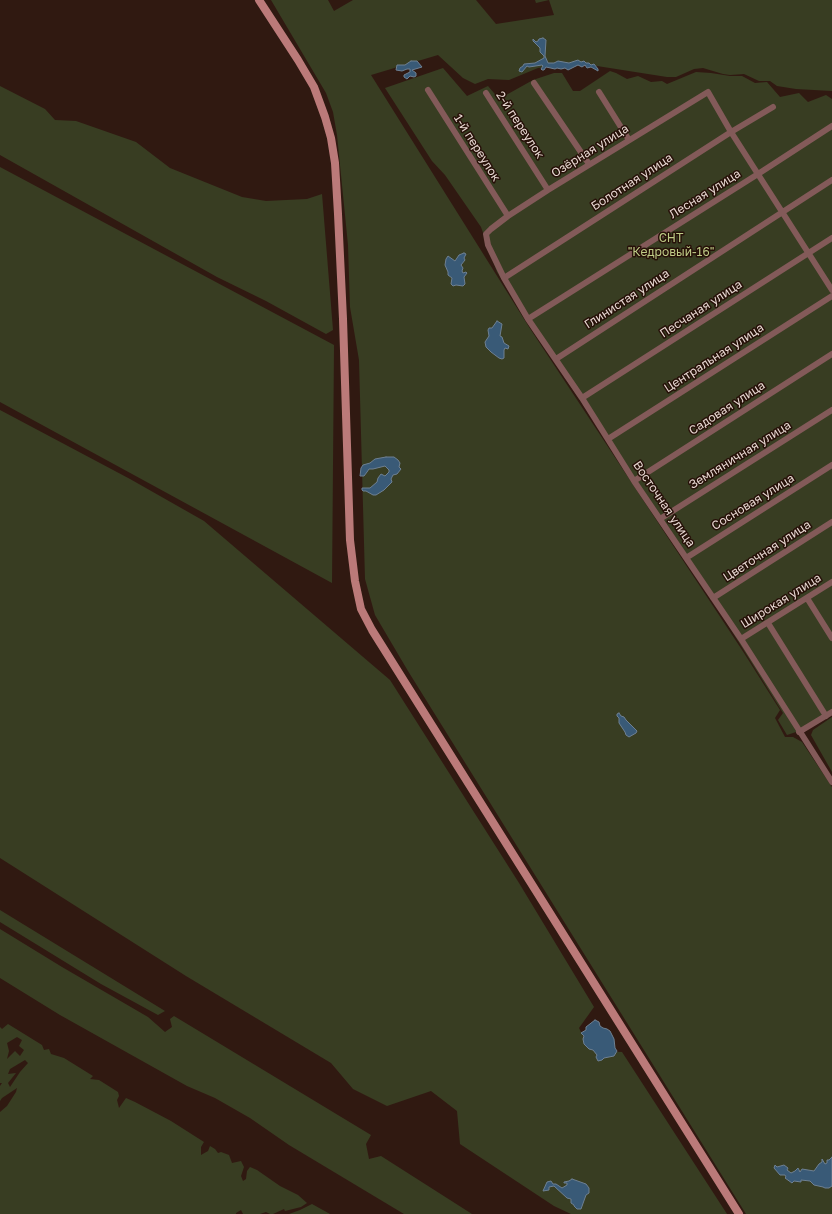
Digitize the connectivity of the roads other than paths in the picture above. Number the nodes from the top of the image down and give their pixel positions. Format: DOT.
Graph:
graph roads {
  1 [pos="259,0"];
  2 [pos="534,83"];
  3 [pos="428,90"];
  4 [pos="599,92"];
  5 [pos="486,93"];
  6 [pos="773,107"];
  7 [pos="832,126"];
  8 [pos="731,132"];
  9 [pos="629,140"];
  10 [pos="589,164"];
  11 [pos="758,174"];
  12 [pos="832,180"];
  13 [pos="548,190"];
  14 [pos="782,212"];
  15 [pos="508,216"];
  16 [pos="486,234"];
  17 [pos="832,238"];
  18 [pos="808,254"];
  19 [pos="504,278"];
  20 [pos="832,290"];
  21 [pos="832,296"];
  22 [pos="528,319"];
  23 [pos="832,354"];
  24 [pos="556,358"];
  25 [pos="582,398"];
  26 [pos="832,410"];
  27 [pos="608,439"];
  28 [pos="832,465"];
  29 [pos="634,481"];
  30 [pos="660,519"];
  31 [pos="832,522"];
  32 [pos="686,558"];
  33 [pos="832,582"];
  34 [pos="713,598"];
  35 [pos="807,598"];
  36 [pos="768,623"];
  37 [pos="832,638"];
  38 [pos="741,639"];
  39 [pos="832,712"];
  40 [pos="826,716"];
  41 [pos="799,732"];
  42 [pos="832,782"];
  43 [pos="740,1214"];
  1 -- 43 [label="street"];
  2 -- 10 [label="street"];
  3 -- 15 [label="street, 1-й переулок"];
  4 -- 9 [label="street"];
  5 -- 13 [label="street, 2-й переулок"];
  6 -- 8 [label="street, Болотная улица"];
  7 -- 11 [label="street, Лесная улица"];
  8 -- 9 [label="street, Озёрная улица"];
  8 -- 11 [label="street"];
  8 -- 19 [label="street, Болотная улица"];
  9 -- 10 [label="street, Озёрная улица"];
  10 -- 13 [label="street, Озёрная улица"];
  11 -- 14 [label="street"];
  11 -- 22 [label="street, Лесная улица"];
  12 -- 14 [label="street, Глинистая улица"];
  13 -- 15 [label="street, Озёрная улица"];
  14 -- 18 [label="street"];
  14 -- 24 [label="street, Глинистая улица"];
  15 -- 16 [label="street, Озёрная улица"];
  16 -- 19 [label="street, Восточная улица"];
  17 -- 18 [label="street, Песчаная улица"];
  18 -- 20 [label="street"];
  18 -- 25 [label="street, Песчаная улица"];
  19 -- 22 [label="street, Восточная улица"];
  21 -- 27 [label="street, Центральная улица"];
  22 -- 24 [label="street, Восточная улица"];
  23 -- 29 [label="street, Садовая улица"];
  24 -- 25 [label="street, Восточная улица"];
  25 -- 27 [label="street, Восточная улица"];
  26 -- 30 [label="street, Земляничная улица"];
  27 -- 29 [label="street, Восточная улица"];
  28 -- 32 [label="street, Сосновая улица"];
  29 -- 30 [label="street, Восточная улица"];
  30 -- 32 [label="street, Восточная улица"];
  31 -- 34 [label="street, Цветочная улица"];
  32 -- 34 [label="street, Восточная улица"];
  33 -- 35 [label="street, Широкая улица"];
  34 -- 38 [label="street, Восточная улица"];
  35 -- 36 [label="street, Широкая улица"];
  35 -- 37 [label="street"];
  36 -- 38 [label="street, Широкая улица"];
  36 -- 40 [label="street"];
  38 -- 41 [label="street, Восточная улица"];
  39 -- 40 [label="street"];
  40 -- 41 [label="street"];
  41 -- 42 [label="street, Восточная улица"];
}
